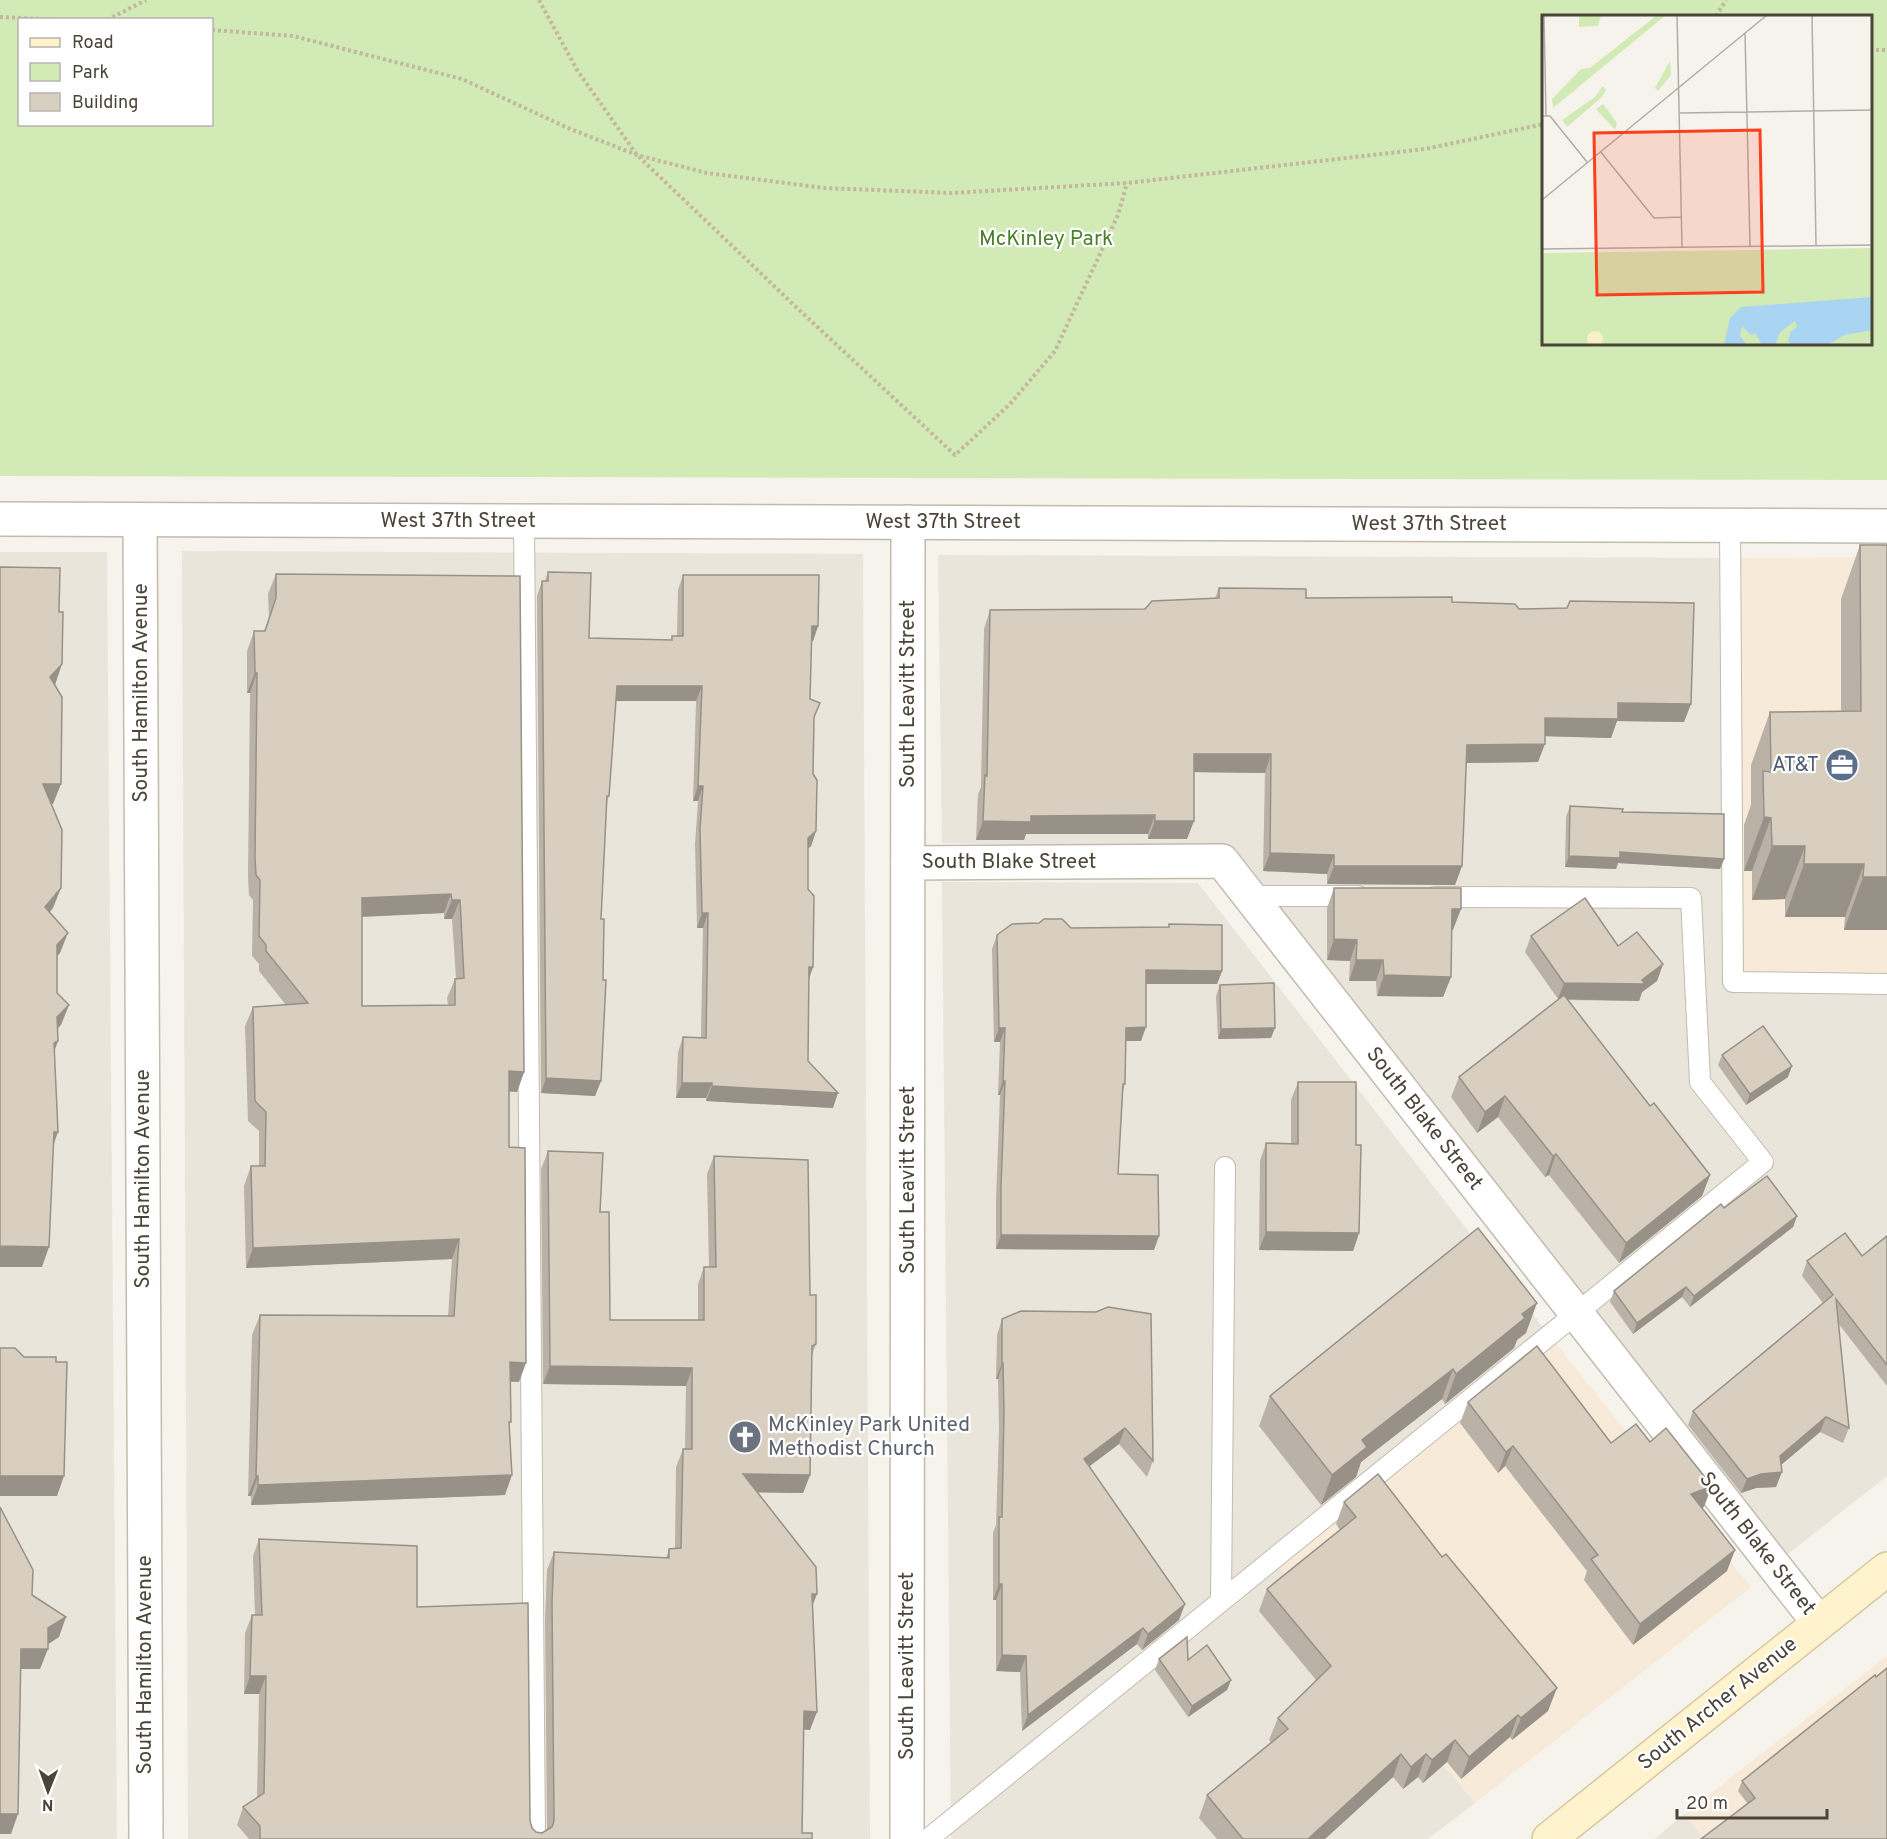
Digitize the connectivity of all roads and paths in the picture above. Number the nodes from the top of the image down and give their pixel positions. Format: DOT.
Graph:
graph roads {
  1 [pos="146,0"];
  2 [pos="539,0"];
  3 [pos="1726,0"];
  4 [pos="1717,15"];
  5 [pos="0,17"];
  6 [pos="21,18"];
  7 [pos="111,18"];
  8 [pos="213,30"];
  9 [pos="1542,124"];
  10 [pos="637,154"];
  11 [pos="1127,183"];
  12 [pos="0,519"];
  13 [pos="140,520"];
  14 [pos="524,521"];
  15 [pos="908,522"];
  16 [pos="1730,525"];
  17 [pos="1887,526"];
  18 [pos="908,862"];
  19 [pos="1249,896"];
  20 [pos="1381,896"];
  21 [pos="1417,897"];
  22 [pos="1887,984"];
  23 [pos="1225,1167"];
  24 [pos="1576,1313"];
  25 [pos="1887,1569"];
  26 [pos="1221,1601"];
  27 [pos="1819,1623"];
  28 [pos="146,1839"];
  29 [pos="536,1839"];
  30 [pos="907,1839"];
  31 [pos="928,1839"];
  32 [pos="1549,1839"];
  1 -- 7 [label="path"];
  2 -- 10 [label="path"];
  3 -- 4 [label="path"];
  5 -- 6 [label="path"];
  8 -- 10 [label="path"];
  9 -- 11 [label="path"];
  10 -- 11 [label="path"];
  10 -- 11 [label="path"];
  12 -- 13 [label="street, West 37th Street"];
  13 -- 14 [label="street, West 37th Street"];
  13 -- 28 [label="street, South Hamilton Avenue"];
  14 -- 15 [label="street, West 37th Street"];
  14 -- 29 [label="lane"];
  15 -- 16 [label="street, West 37th Street"];
  15 -- 18 [label="street, South Leavitt Street"];
  16 -- 17 [label="street, West 37th Street"];
  16 -- 22 [label="lane"];
  18 -- 19 [label="street, South Blake Street"];
  18 -- 30 [label="street, South Leavitt Street"];
  19 -- 20 [label="lane"];
  19 -- 24 [label="street, South Blake Street"];
  21 -- 24 [label="lane"];
  23 -- 26 [label="lane"];
  24 -- 26 [label="lane"];
  24 -- 27 [label="street, South Blake Street"];
  25 -- 27 [label="main road, South Archer Avenue"];
  26 -- 31 [label="lane"];
  27 -- 32 [label="main road, South Archer Avenue"];
}
